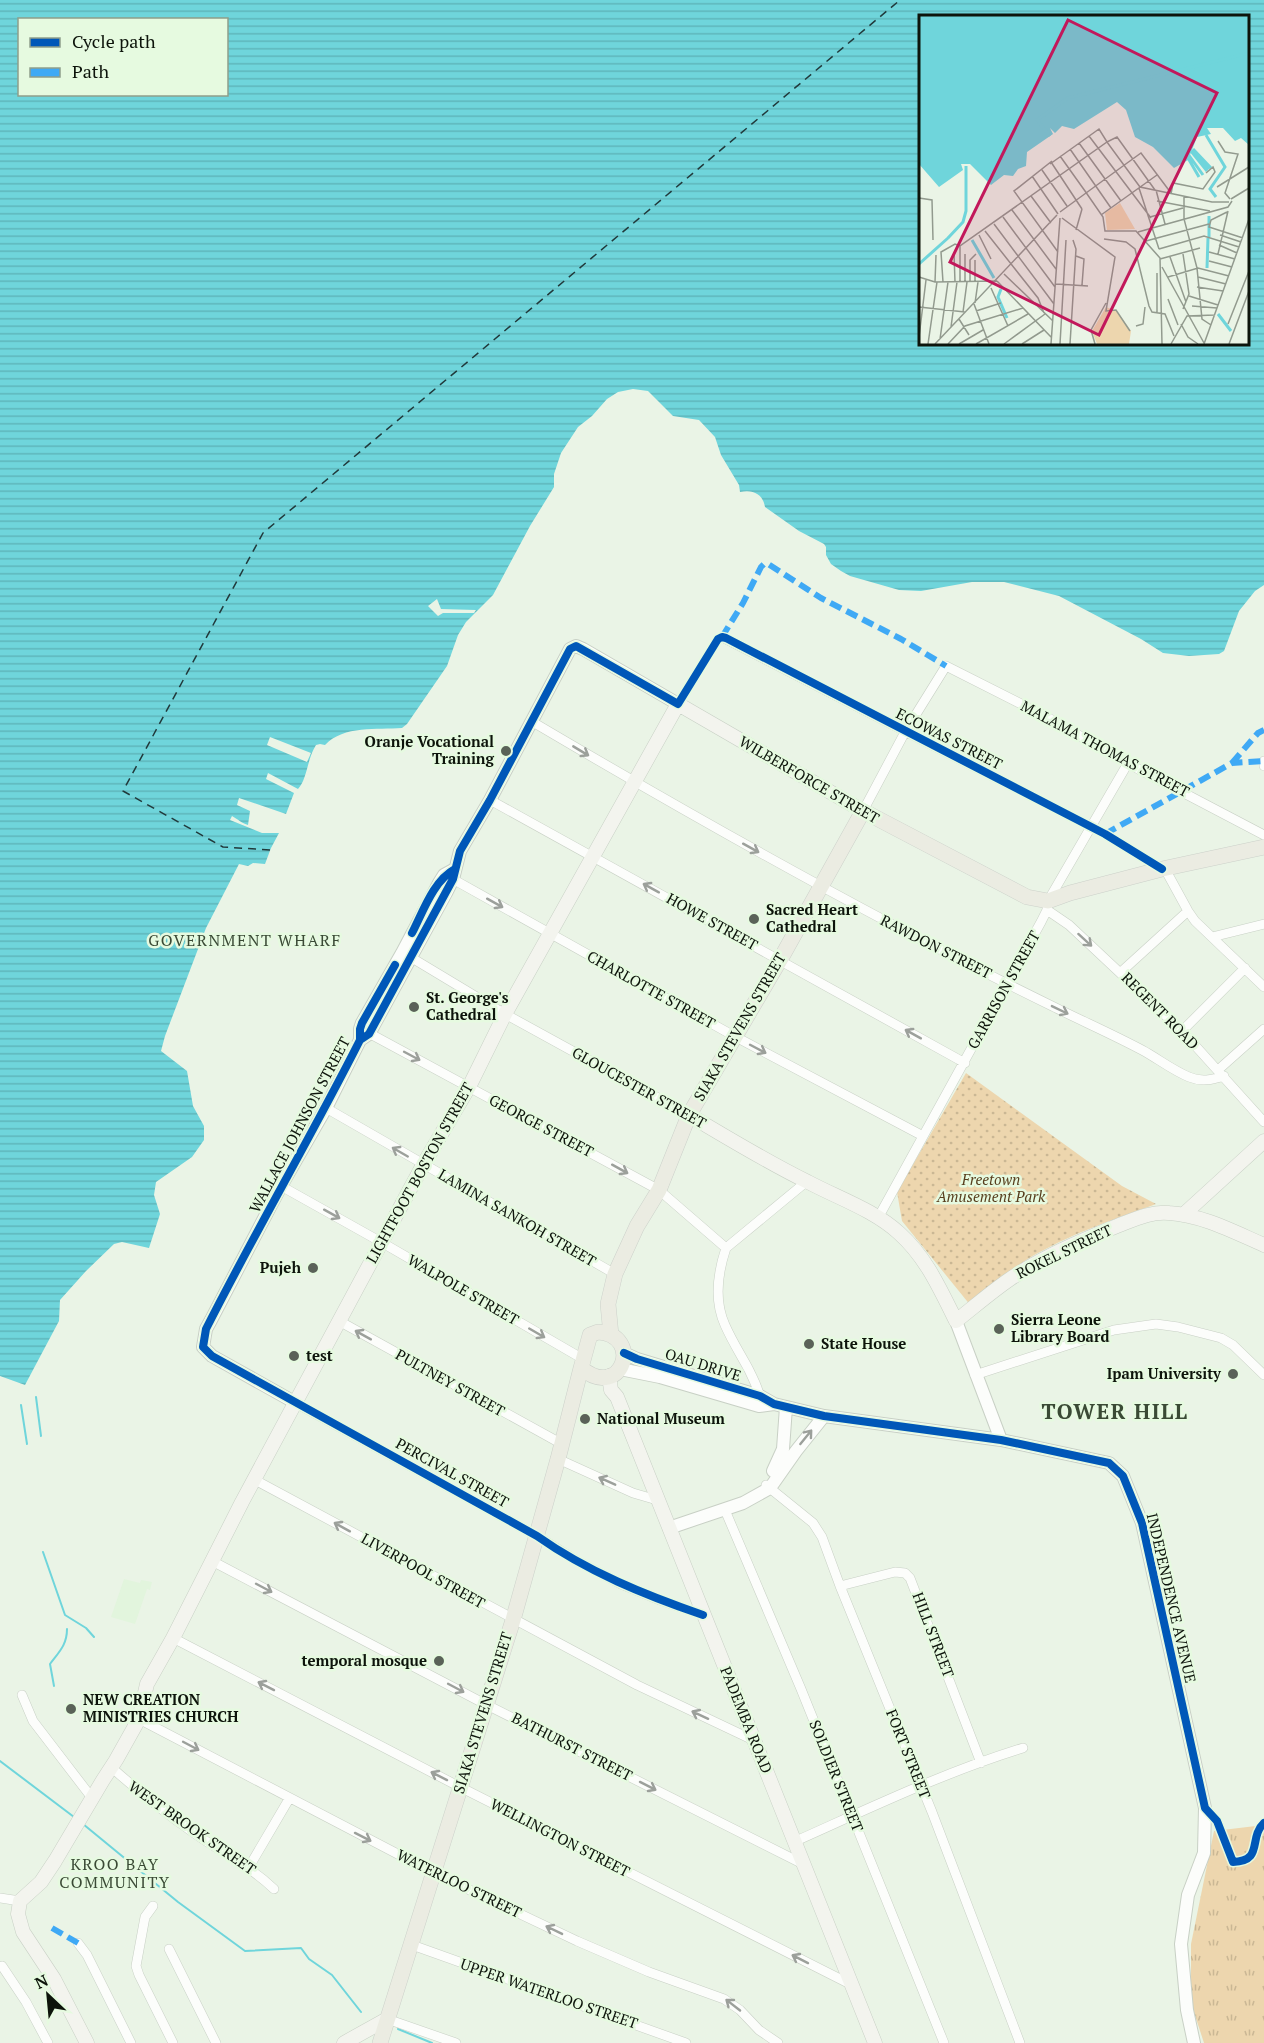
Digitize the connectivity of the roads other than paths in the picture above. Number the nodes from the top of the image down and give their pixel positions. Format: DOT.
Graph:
graph roads {
  1 [pos="722,637"];
  2 [pos="576,646"];
  3 [pos="946,666"];
  4 [pos="678,704"];
  5 [pos="531,721"];
  6 [pos="905,732"];
  7 [pos="1128,762"];
  8 [pos="636,783"];
  9 [pos="490,800"];
  10 [pos="863,812"];
  11 [pos="1091,826"];
  12 [pos="1264,835"];
  13 [pos="1264,847"];
  14 [pos="594,857"];
  15 [pos="1163,869"];
  16 [pos="451,874"];
  17 [pos="819,886"];
  18 [pos="1048,906"];
  19 [pos="1188,911"];
  20 [pos="1264,924"];
  21 [pos="551,934"];
  22 [pos="1212,937"];
  23 [pos="407,955"];
  24 [pos="780,960"];
  25 [pos="1245,968"];
  26 [pos="1121,972"];
  27 [pos="1007,984"];
  28 [pos="1264,987"];
  29 [pos="505,1014"];
  30 [pos="1264,1029"];
  31 [pos="1182,1031"];
  32 [pos="363,1034"];
  33 [pos="734,1036"];
  34 [pos="964,1063"];
  35 [pos="1221,1073"];
  36 [pos="469,1087"];
  37 [pos="326,1108"];
  38 [pos="688,1115"];
  39 [pos="1264,1122"];
  40 [pos="923,1136"];
  41 [pos="1264,1141"];
  42 [pos="423,1165"];
  43 [pos="806,1182"];
  44 [pos="281,1186"];
  45 [pos="659,1190"];
  46 [pos="1183,1215"];
  47 [pos="878,1218"];
  48 [pos="381,1242"];
  49 [pos="1264,1245"];
  50 [pos="726,1248"];
  51 [pos="615,1274"];
  52 [pos="608,1304"];
  53 [pos="339,1321"];
  54 [pos="956,1321"];
  55 [pos="590,1335"];
  56 [pos="611,1335"];
  57 [pos="204,1337"];
  58 [pos="624,1353"];
  59 [pos="582,1364"];
  60 [pos="606,1375"];
  61 [pos="975,1375"];
  62 [pos="1264,1375"];
  63 [pos="760,1401"];
  64 [pos="296,1403"];
  65 [pos="571,1404"];
  66 [pos="780,1405"];
  67 [pos="824,1416"];
  68 [pos="1001,1440"];
  69 [pos="562,1444"];
  70 [pos="558,1460"];
  71 [pos="255,1480"];
  72 [pos="767,1488"];
  73 [pos="657,1500"];
  74 [pos="725,1510"];
  75 [pos="669,1528"];
  76 [pos="537,1536"];
  77 [pos="212,1561"];
  78 [pos="840,1586"];
  79 [pos="703,1615"];
  80 [pos="513,1620"];
  81 [pos="173,1638"];
  82 [pos="22,1695"];
  83 [pos="485,1704"];
  84 [pos="139,1719"];
  85 [pos="753,1740"];
  86 [pos="1023,1748"];
  87 [pos="981,1762"];
  88 [pos="111,1767"];
  89 [pos="460,1787"];
  90 [pos="921,1787"];
  91 [pos="92,1798"];
  92 [pos="289,1799"];
  93 [pos="1205,1808"];
  94 [pos="852,1816"];
  95 [pos="1264,1823"];
  96 [pos="796,1841"];
  97 [pos="806,1865"];
  98 [pos="249,1867"];
  99 [pos="434,1873"];
  100 [pos="274,1889"];
  101 [pos="0,1898"];
  102 [pos="20,1901"];
  103 [pos="153,1906"];
  104 [pos="78,1944"];
  105 [pos="412,1945"];
  106 [pos="169,1949"];
  107 [pos="2,1966"];
  108 [pos="852,1985"];
  109 [pos="387,2019"];
  110 [pos="48,2043"];
  111 [pos="87,2043"];
  112 [pos="130,2043"];
  113 [pos="173,2043"];
  114 [pos="216,2043"];
  115 [pos="344,2043"];
  116 [pos="380,2043"];
  117 [pos="456,2043"];
  118 [pos="687,2043"];
  119 [pos="778,2043"];
  120 [pos="875,2043"];
  121 [pos="944,2043"];
  122 [pos="1020,2043"];
  123 [pos="1194,2043"];
  1 -- 4 [label="street, LIGHTFOOT BOSTON STREET"];
  1 -- 6 [label="street, ECOWAS STREET"];
  2 -- 4 [label="street, WILBERFORCE STREET"];
  2 -- 5 [label="street, WALLACE JOHNSON STREET"];
  3 -- 6 [label="street, SIAKA STEVENS STREET"];
  3 -- 7 [label="street, MALAMA THOMAS STREET"];
  4 -- 8 [label="main road, LIGHTFOOT BOSTON STREET"];
  4 -- 10 [label="main road, WILBERFORCE STREET"];
  5 -- 8 [label="street, RAWDON STREET, one-way"];
  5 -- 9 [label="street, WALLACE JOHNSON STREET"];
  6 -- 10 [label="street, SIAKA STEVENS STREET"];
  6 -- 11 [label="street, ECOWAS STREET"];
  7 -- 11 [label="street, GARRISON STREET"];
  7 -- 12 [label="street, MALAMA THOMAS STREET"];
  8 -- 14 [label="main road, LIGHTFOOT BOSTON STREET"];
  8 -- 17 [label="street, RAWDON STREET, one-way"];
  9 -- 14 [label="street, HOWE STREET"];
  9 -- 16 [label="street, WALLACE JOHNSON STREET"];
  10 -- 17 [label="main road, SIAKA STEVENS STREET"];
  10 -- 18 [label="main road, WILBERFORCE STREET"];
  11 -- 15 [label="street, ECOWAS STREET"];
  11 -- 18 [label="street, GARRISON STREET"];
  13 -- 15 [label="main road"];
  14 -- 21 [label="main road, LIGHTFOOT BOSTON STREET"];
  24 -- 14 [label="street, HOWE STREET, one-way"];
  15 -- 18 [label="main road"];
  15 -- 19 [label="street"];
  16 -- 21 [label="street, CHARLOTTE STREET, one-way"];
  16 -- 23 [label="street, WALLACE JOHNSON STREET"];
  17 -- 24 [label="main road, SIAKA STEVENS STREET"];
  17 -- 27 [label="street, RAWDON STREET"];
  18 -- 26 [label="street, REGENT ROAD, one-way"];
  18 -- 27 [label="street, GARRISON STREET"];
  19 -- 22 [label="street"];
  19 -- 26 [label="street"];
  20 -- 22 [label="street"];
  21 -- 29 [label="main road, LIGHTFOOT BOSTON STREET"];
  21 -- 33 [label="street, CHARLOTTE STREET"];
  22 -- 25 [label="street"];
  23 -- 29 [label="street, GLOUCESTER STREET"];
  23 -- 32 [label="street, WALLACE JOHNSON STREET"];
  24 -- 33 [label="main road, SIAKA STEVENS STREET"];
  34 -- 24 [label="street, HOWE STREET, one-way"];
  25 -- 28 [label="street"];
  25 -- 31 [label="street"];
  26 -- 31 [label="street, REGENT ROAD"];
  27 -- 34 [label="street, GARRISON STREET"];
  27 -- 35 [label="street, RAWDON STREET, one-way"];
  29 -- 36 [label="main road, LIGHTFOOT BOSTON STREET"];
  29 -- 38 [label="street, GLOUCESTER STREET"];
  30 -- 35 [label="street"];
  31 -- 35 [label="street, REGENT ROAD"];
  32 -- 36 [label="street, GEORGE STREET, one-way"];
  32 -- 37 [label="street, WALLACE JOHNSON STREET"];
  33 -- 38 [label="main road, SIAKA STEVENS STREET"];
  33 -- 40 [label="street, CHARLOTTE STREET, one-way"];
  34 -- 40 [label="street, GARRISON STREET"];
  35 -- 39 [label="street, REGENT ROAD"];
  36 -- 42 [label="main road, LIGHTFOOT BOSTON STREET"];
  36 -- 45 [label="street, GEORGE STREET, one-way"];
  42 -- 37 [label="street, LAMINA SANKOH STREET, one-way"];
  37 -- 44 [label="street, WALLACE JOHNSON STREET"];
  38 -- 43 [label="main road, GLOUCESTER STREET"];
  38 -- 45 [label="main road, SIAKA STEVENS STREET"];
  40 -- 47 [label="street, GARRISON STREET"];
  41 -- 46 [label="main road"];
  42 -- 48 [label="main road, LIGHTFOOT BOSTON STREET"];
  42 -- 51 [label="street, LAMINA SANKOH STREET"];
  43 -- 47 [label="main road, GLOUCESTER STREET"];
  43 -- 50 [label="street"];
  44 -- 48 [label="street, WALPOLE STREET, one-way"];
  44 -- 57 [label="street, WALLACE JOHNSON STREET"];
  45 -- 50 [label="street, GEORGE STREET"];
  45 -- 51 [label="main road, SIAKA STEVENS STREET"];
  46 -- 49 [label="main road, ROKEL STREET"];
  46 -- 54 [label="main road, ROKEL STREET"];
  47 -- 54 [label="main road, GLOUCESTER STREET"];
  48 -- 53 [label="main road, LIGHTFOOT BOSTON STREET"];
  48 -- 59 [label="street, WALPOLE STREET, one-way"];
  50 -- 63 [label="street"];
  51 -- 52 [label="main road, SIAKA STEVENS STREET"];
  52 -- 55 [label="main road, SIAKA STEVENS STREET"];
  52 -- 56 [label="main road, SIAKA STEVENS STREET"];
  53 -- 64 [label="main road, LIGHTFOOT BOSTON STREET"];
  69 -- 53 [label="street, PULTNEY STREET, one-way"];
  54 -- 61 [label="street"];
  55 -- 56 [label="main road"];
  55 -- 59 [label="main road"];
  56 -- 58 [label="main road"];
  57 -- 64 [label="street, PERCIVAL STREET"];
  58 -- 60 [label="main road"];
  58 -- 63 [label="street, OAU DRIVE"];
  59 -- 60 [label="main road"];
  59 -- 65 [label="main road, SIAKA STEVENS STREET"];
  60 -- 63 [label="street, OAU DRIVE"];
  60 -- 65 [label="main road"];
  60 -- 73 [label="main road, PADEMBA ROAD"];
  61 -- 62 [label="street"];
  61 -- 68 [label="street"];
  63 -- 66 [label="street, OAU DRIVE"];
  64 -- 71 [label="main road, LIGHTFOOT BOSTON STREET"];
  64 -- 76 [label="street, PERCIVAL STREET"];
  65 -- 69 [label="main road, SIAKA STEVENS STREET"];
  66 -- 67 [label="street, INDEPENDENCE AVENUE"];
  66 -- 72 [label="street"];
  67 -- 68 [label="street, INDEPENDENCE AVENUE"];
  72 -- 67 [label="street, one-way"];
  68 -- 93 [label="street, INDEPENDENCE AVENUE"];
  69 -- 70 [label="main road, SIAKA STEVENS STREET"];
  73 -- 70 [label="street, one-way"];
  70 -- 76 [label="main road, SIAKA STEVENS STREET"];
  71 -- 77 [label="main road, LIGHTFOOT BOSTON STREET"];
  80 -- 71 [label="street, LIVERPOOL STREET, one-way"];
  72 -- 74 [label="street"];
  72 -- 78 [label="street, FORT STREET"];
  73 -- 75 [label="main road, PADEMBA ROAD"];
  74 -- 75 [label="street"];
  74 -- 94 [label="street, SOLDIER STREET"];
  75 -- 79 [label="main road, PADEMBA ROAD"];
  76 -- 79 [label="street, PERCIVAL STREET"];
  76 -- 80 [label="main road, SIAKA STEVENS STREET"];
  77 -- 81 [label="main road, LIGHTFOOT BOSTON STREET"];
  77 -- 83 [label="street, BATHURST STREET, one-way"];
  78 -- 87 [label="street, HILL STREET"];
  78 -- 90 [label="street, FORT STREET"];
  79 -- 85 [label="main road, PADEMBA ROAD"];
  80 -- 83 [label="main road, SIAKA STEVENS STREET"];
  85 -- 80 [label="street, LIVERPOOL STREET, one-way"];
  81 -- 84 [label="main road, LIGHTFOOT BOSTON STREET"];
  89 -- 81 [label="street, WELLINGTON STREET, one-way"];
  82 -- 91 [label="street"];
  83 -- 89 [label="main road, SIAKA STEVENS STREET"];
  83 -- 97 [label="street, BATHURST STREET, one-way"];
  84 -- 88 [label="main road, LIGHTFOOT BOSTON STREET"];
  84 -- 92 [label="street, WATERLOO STREET, one-way"];
  85 -- 96 [label="main road, PADEMBA ROAD"];
  86 -- 87 [label="street"];
  87 -- 90 [label="street"];
  88 -- 91 [label="main road, LIGHTFOOT BOSTON STREET"];
  88 -- 98 [label="street, WEST BROOK STREET"];
  89 -- 99 [label="main road, SIAKA STEVENS STREET"];
  108 -- 89 [label="street, WELLINGTON STREET, one-way"];
  90 -- 94 [label="street"];
  90 -- 122 [label="street, FORT STREET"];
  91 -- 102 [label="main road, LIGHTFOOT BOSTON STREET"];
  92 -- 98 [label="street"];
  92 -- 99 [label="street, WATERLOO STREET, one-way"];
  93 -- 95 [label="street, INDEPENDENCE AVENUE"];
  93 -- 123 [label="street"];
  94 -- 96 [label="street"];
  94 -- 121 [label="street, SOLDIER STREET"];
  96 -- 97 [label="main road, PADEMBA ROAD"];
  97 -- 108 [label="main road, PADEMBA ROAD"];
  98 -- 100 [label="street, WEST BROOK STREET"];
  99 -- 105 [label="main road, SIAKA STEVENS STREET"];
  119 -- 99 [label="street, WATERLOO STREET, one-way"];
  101 -- 102 [label="street"];
  102 -- 111 [label="main road"];
  103 -- 113 [label="street"];
  104 -- 112 [label="street"];
  105 -- 109 [label="main road, SIAKA STEVENS STREET"];
  105 -- 118 [label="street, UPPER WATERLOO STREET"];
  106 -- 114 [label="street"];
  107 -- 110 [label="street"];
  108 -- 120 [label="main road, PADEMBA ROAD"];
  109 -- 115 [label="main road"];
  109 -- 116 [label="main road, SIAKA STEVENS STREET"];
  109 -- 117 [label="street"];
}
